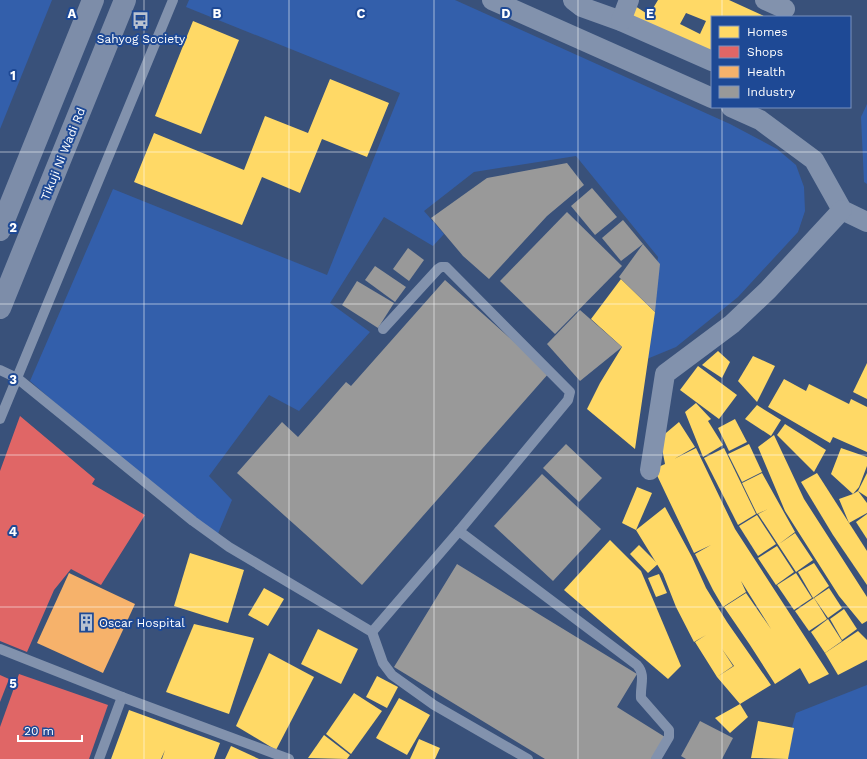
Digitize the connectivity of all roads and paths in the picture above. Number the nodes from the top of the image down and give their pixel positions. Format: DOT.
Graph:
graph roads {
  1 [pos="93,0"];
  2 [pos="125,0"];
  3 [pos="172,0"];
  4 [pos="492,0"];
  5 [pos="573,0"];
  6 [pos="629,0"];
  7 [pos="765,0"];
  8 [pos="786,9"];
  9 [pos="621,22"];
  10 [pos="711,61"];
  11 [pos="711,98"];
  12 [pos="733,108"];
  13 [pos="842,210"];
  14 [pos="867,222"];
  15 [pos="0,230"];
  16 [pos="0,308"];
  17 [pos="383,329"];
  18 [pos="0,370"];
  19 [pos="17,378"];
  20 [pos="0,419"];
  21 [pos="650,470"];
  22 [pos="459,531"];
  23 [pos="372,632"];
  24 [pos="0,649"];
  25 [pos="122,696"];
  26 [pos="99,759"];
  27 [pos="289,759"];
  28 [pos="528,759"];
  29 [pos="656,759"];
  1 -- 15 [label="main road"];
  2 -- 16 [label="main road, Tikuji Ni Wadi Rd"];
  3 -- 19 [label="lane"];
  4 -- 11 [label="street"];
  5 -- 9 [label="street"];
  6 -- 9 [label="street"];
  7 -- 8 [label="street"];
  9 -- 10 [label="street"];
  12 -- 13 [label="street"];
  13 -- 14 [label="street"];
  13 -- 21 [label="street"];
  17 -- 22 [label="lane"];
  18 -- 19 [label="lane"];
  19 -- 20 [label="lane"];
  19 -- 23 [label="lane"];
  22 -- 23 [label="lane"];
  22 -- 29 [label="lane"];
  23 -- 28 [label="lane"];
  24 -- 25 [label="lane"];
  25 -- 26 [label="lane"];
  25 -- 27 [label="lane"];
}
